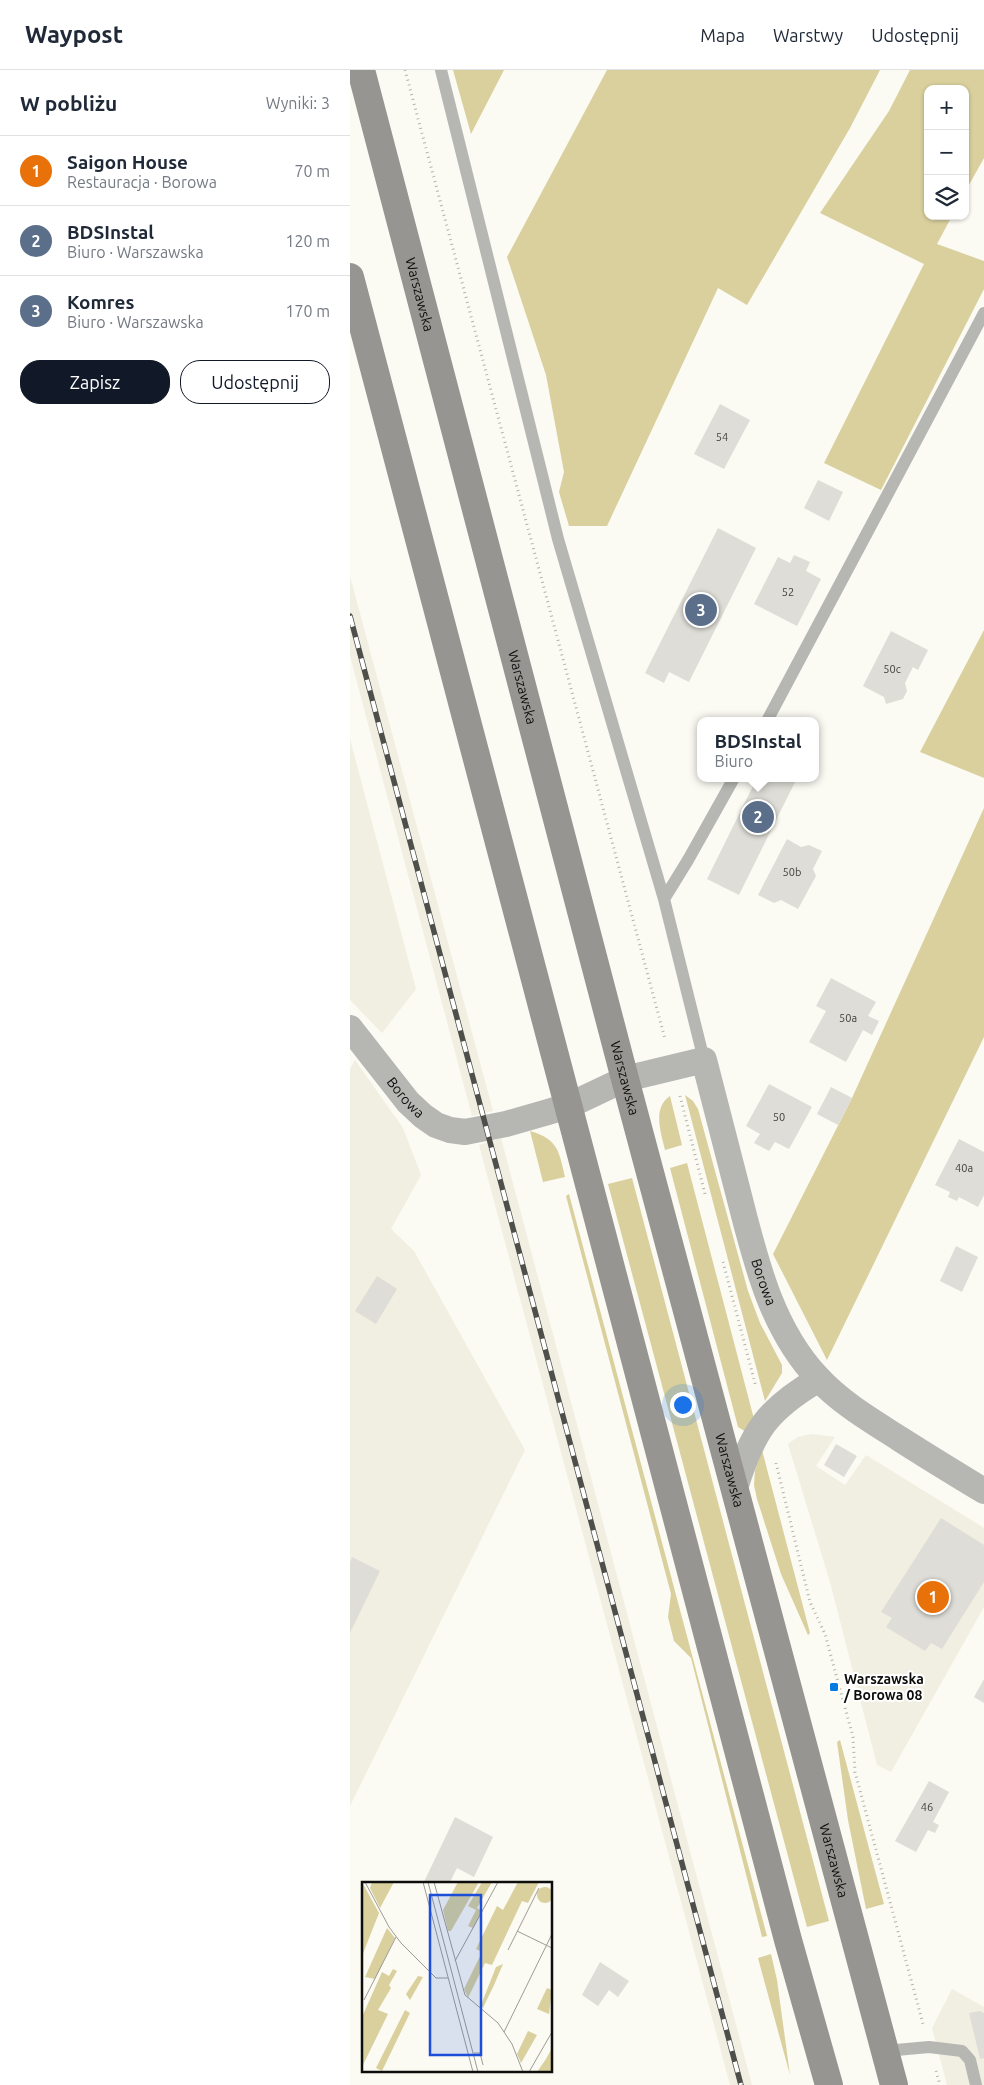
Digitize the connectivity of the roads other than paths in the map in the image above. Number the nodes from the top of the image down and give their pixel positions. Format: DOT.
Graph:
graph roads {
  1 [pos="361,70"];
  2 [pos="440,70"];
  3 [pos="350,277"];
  4 [pos="984,313"];
  5 [pos="769,717"];
  6 [pos="732,782"];
  7 [pos="664,899"];
  8 [pos="350,1028"];
  9 [pos="704,1060"];
  10 [pos="625,1079"];
  11 [pos="568,1106"];
  12 [pos="819,1379"];
  13 [pos="735,1488"];
  14 [pos="984,1491"];
  15 [pos="885,2051"];
  16 [pos="829,2085"];
  17 [pos="894,2085"];
  18 [pos="976,2085"];
  1 -- 10 [label="main road, Warszawska"];
  2 -- 7 [label="lane"];
  3 -- 11 [label="main road"];
  4 -- 5 [label="lane"];
  6 -- 7 [label="lane"];
  7 -- 9 [label="lane"];
  8 -- 11 [label="street, Borowa"];
  9 -- 10 [label="street"];
  9 -- 12 [label="street, Borowa"];
  10 -- 11 [label="street, Borowa"];
  10 -- 13 [label="main road, Warszawska"];
  11 -- 16 [label="main road"];
  12 -- 13 [label="street"];
  12 -- 14 [label="street, Borowa"];
  13 -- 15 [label="main road, Warszawska"];
  15 -- 17 [label="main road, Warszawska"];
  15 -- 18 [label="lane"];
}
